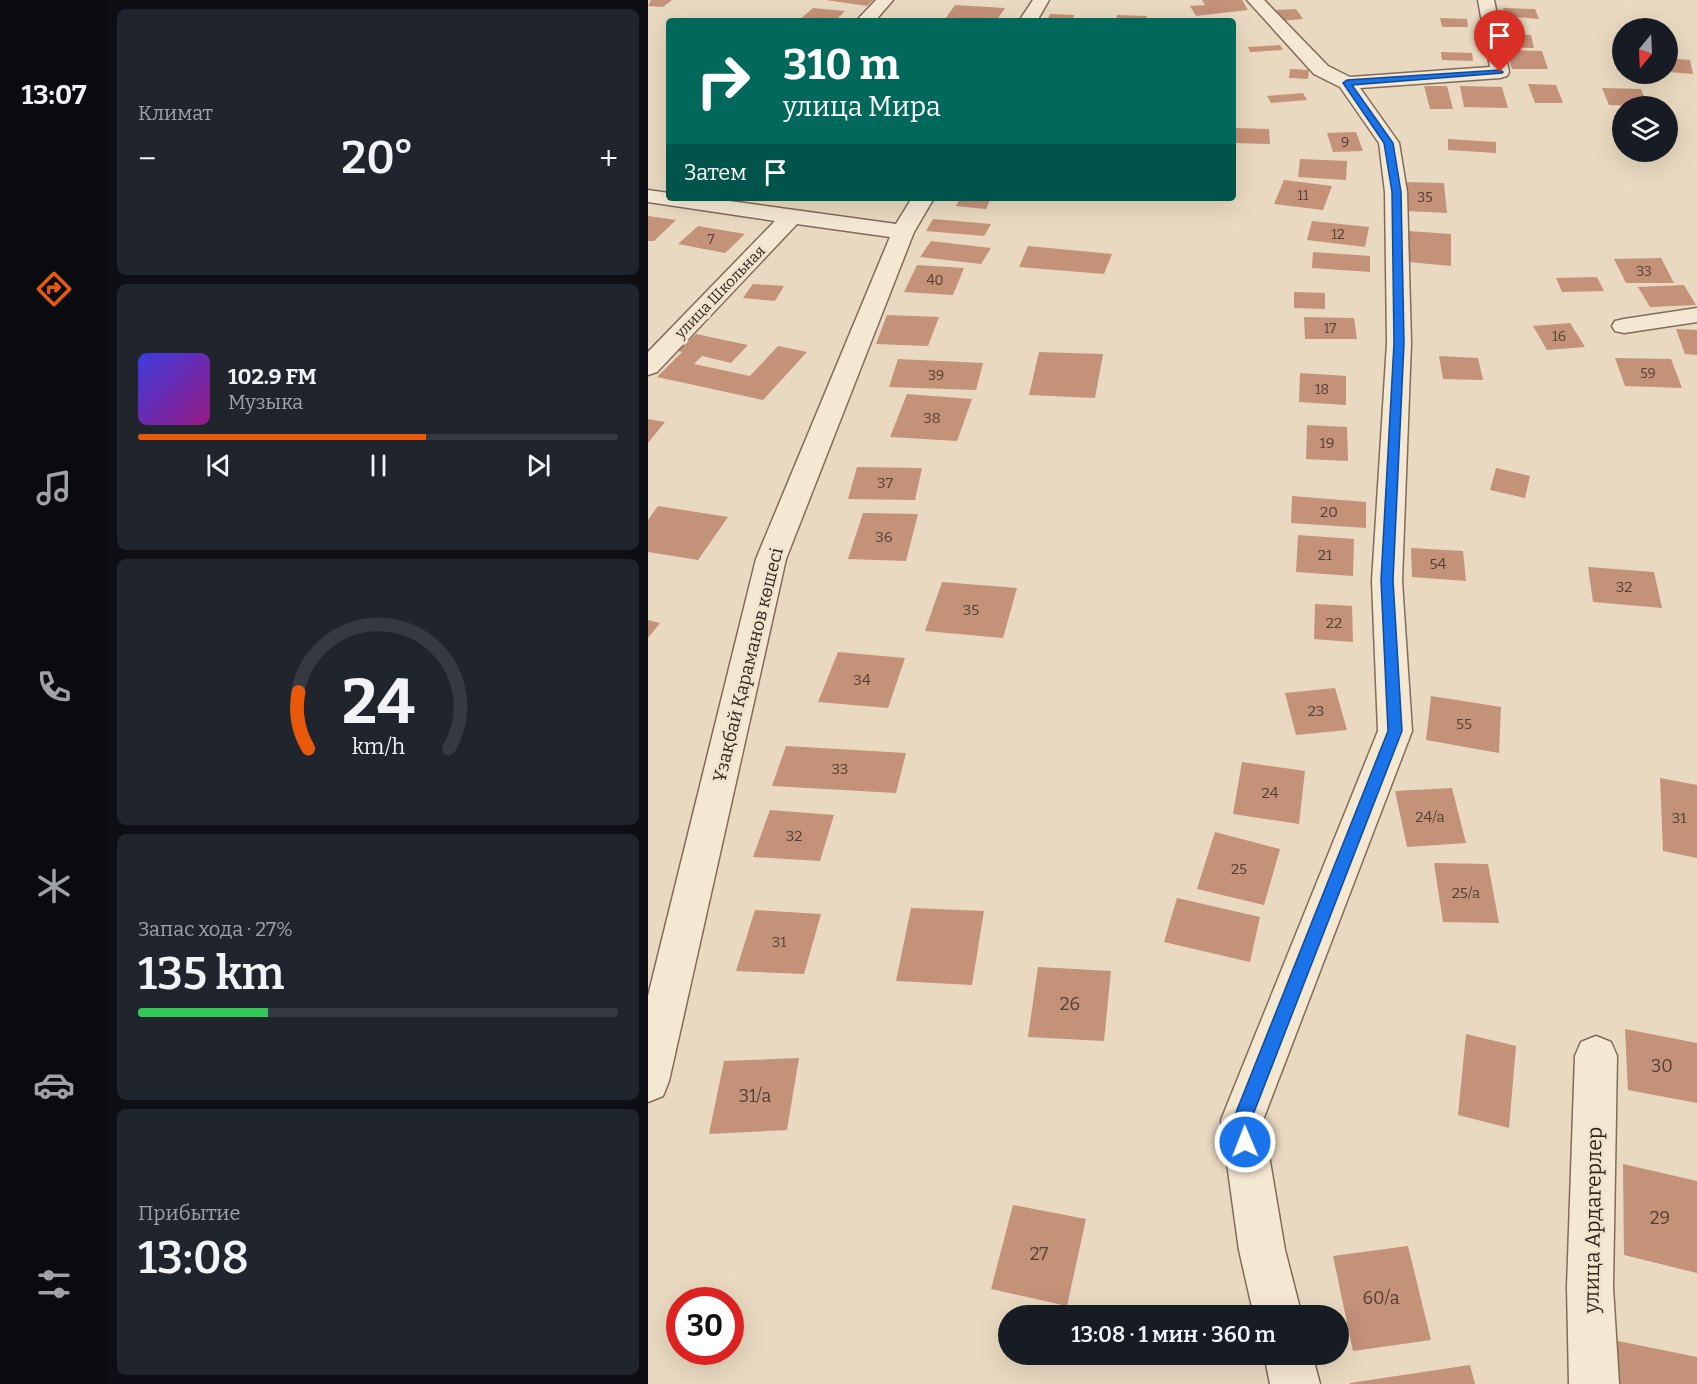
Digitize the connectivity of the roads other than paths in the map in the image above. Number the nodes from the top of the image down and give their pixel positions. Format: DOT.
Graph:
graph roads {
  1 [pos="885,0"];
  2 [pos="1041,0"];
  3 [pos="1255,0"];
  4 [pos="1486,0"];
  5 [pos="868,18"];
  6 [pos="1030,18"];
  7 [pos="1347,83"];
  8 [pos="648,196"];
  9 [pos="666,198"];
  10 [pos="698,201"];
  11 [pos="921,201"];
  12 [pos="792,216"];
  13 [pos="903,232"];
  14 [pos="1697,315"];
  15 [pos="1624,326"];
  16 [pos="648,367"];
  17 [pos="1596,1056"];
  18 [pos="648,1081"];
  19 [pos="1275,1305"];
  20 [pos="1291,1365"];
  21 [pos="1295,1384"];
  22 [pos="1594,1384"];
  1 -- 5 [label="street"];
  2 -- 6 [label="street"];
  3 -- 7 [label="street"];
  4 -- 7 [label="street"];
  7 -- 19 [label="street"];
  8 -- 9 [label="street"];
  10 -- 12 [label="street"];
  11 -- 13 [label="street, Ұзақбай Қараманов көшесі"];
  12 -- 13 [label="street"];
  12 -- 16 [label="street, улица Школьная"];
  13 -- 18 [label="street, Ұзақбай Қараманов көшесі"];
  14 -- 15 [label="street"];
  17 -- 22 [label="street, улица Ардагерлер"];
  20 -- 21 [label="street"];
}
